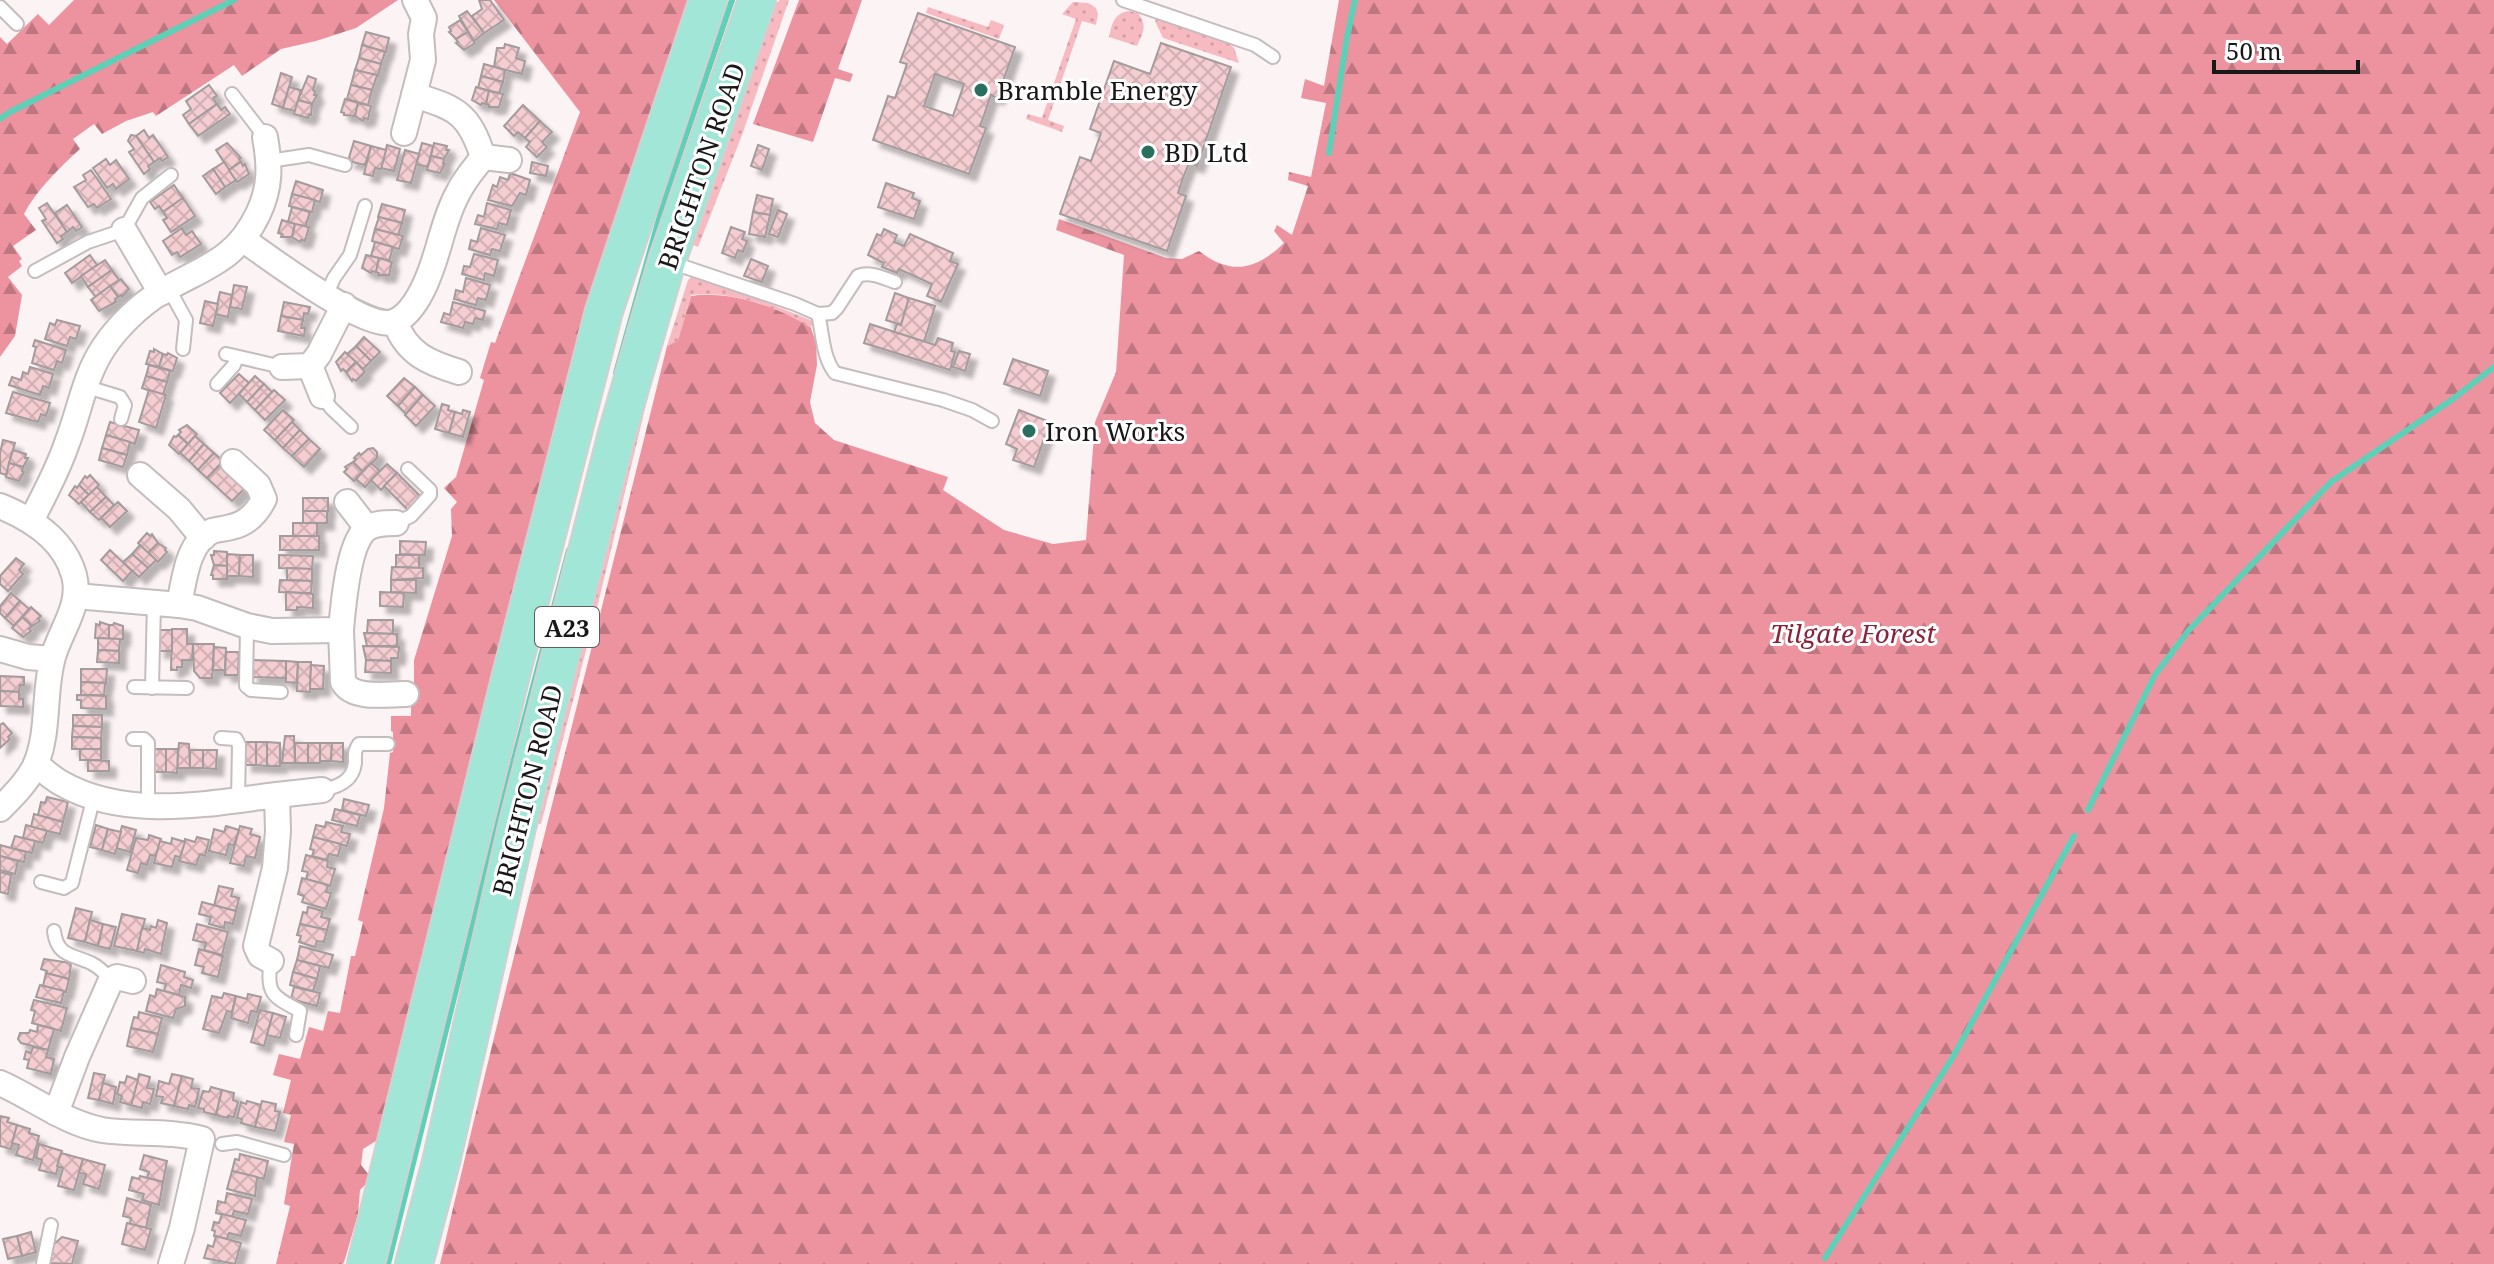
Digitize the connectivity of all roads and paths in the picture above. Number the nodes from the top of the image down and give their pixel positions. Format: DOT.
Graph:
graph roads {
  1 [pos="415,0"];
  2 [pos="708,0"];
  3 [pos="1123,0"];
  4 [pos="759,1"];
  5 [pos="0,7"];
  6 [pos="17,24"];
  7 [pos="1273,57"];
  8 [pos="232,94"];
  9 [pos="414,95"];
  10 [pos="404,133"];
  11 [pos="267,149"];
  12 [pos="483,157"];
  13 [pos="509,160"];
  14 [pos="345,165"];
  15 [pos="171,175"];
  16 [pos="365,206"];
  17 [pos="124,230"];
  18 [pos="244,240"];
  19 [pos="667,261"];
  20 [pos="35,271"];
  21 [pos="895,282"];
  22 [pos="165,291"];
  23 [pos="335,300"];
  24 [pos="818,314"];
  25 [pos="395,322"];
  26 [pos="183,349"];
  27 [pos="310,366"];
  28 [pos="282,367"];
  29 [pos="459,372"];
  30 [pos="217,384"];
  31 [pos="84,386"];
  32 [pos="322,396"];
  33 [pos="121,419"];
  34 [pos="992,421"];
  35 [pos="351,427"];
  36 [pos="233,462"];
  37 [pos="408,469"];
  38 [pos="140,475"];
  39 [pos="347,502"];
  40 [pos="0,506"];
  41 [pos="31,521"];
  42 [pos="396,523"];
  43 [pos="367,528"];
  44 [pos="203,538"];
  45 [pos="76,596"];
  46 [pos="154,602"];
  47 [pos="179,605"];
  48 [pos="247,626"];
  49 [pos="341,630"];
  50 [pos="0,649"];
  51 [pos="52,659"];
  52 [pos="134,687"];
  53 [pos="152,688"];
  54 [pos="187,688"];
  55 [pos="281,692"];
  56 [pos="406,694"];
  57 [pos="221,738"];
  58 [pos="133,739"];
  59 [pos="388,744"];
  60 [pos="36,764"];
  61 [pos="322,790"];
  62 [pos="277,795"];
  63 [pos="94,796"];
  64 [pos="238,800"];
  65 [pos="148,806"];
  66 [pos="0,809"];
  67 [pos="41,882"];
  68 [pos="54,931"];
  69 [pos="271,961"];
  70 [pos="122,980"];
  71 [pos="296,1035"];
  72 [pos="0,1083"];
  73 [pos="56,1113"];
  74 [pos="212,1141"];
  75 [pos="284,1155"];
  76 [pos="51,1225"];
  77 [pos="43,1264"];
  78 [pos="171,1264"];
  79 [pos="366,1264"];
  80 [pos="414,1264"];
  1 -- 9 [label="street"];
  2 -- 79 [label="main road, BRIGHTON ROAD / A23"];
  3 -- 7 [label="lane"];
  4 -- 19 [label="main road, BRIGHTON ROAD / A23"];
  5 -- 6 [label="lane"];
  8 -- 11 [label="lane"];
  9 -- 10 [label="street"];
  9 -- 12 [label="street"];
  11 -- 14 [label="lane"];
  11 -- 18 [label="street"];
  12 -- 13 [label="street"];
  12 -- 25 [label="street"];
  15 -- 17 [label="lane"];
  16 -- 23 [label="lane"];
  17 -- 20 [label="lane"];
  17 -- 22 [label="street"];
  18 -- 22 [label="street"];
  18 -- 23 [label="street"];
  19 -- 24 [label="lane"];
  19 -- 80 [label="main road, BRIGHTON ROAD / A23"];
  21 -- 24 [label="lane"];
  22 -- 26 [label="lane"];
  22 -- 31 [label="street"];
  23 -- 25 [label="street"];
  23 -- 27 [label="street"];
  24 -- 34 [label="lane"];
  25 -- 29 [label="street"];
  27 -- 28 [label="street"];
  27 -- 32 [label="street"];
  28 -- 30 [label="lane"];
  31 -- 33 [label="lane"];
  31 -- 41 [label="street"];
  32 -- 35 [label="lane"];
  36 -- 44 [label="street"];
  37 -- 42 [label="lane"];
  38 -- 44 [label="street"];
  39 -- 43 [label="street"];
  40 -- 41 [label="street"];
  41 -- 45 [label="street"];
  42 -- 43 [label="street"];
  43 -- 49 [label="street"];
  44 -- 47 [label="street"];
  45 -- 46 [label="street"];
  45 -- 51 [label="street"];
  46 -- 47 [label="street"];
  46 -- 53 [label="lane"];
  47 -- 48 [label="street"];
  48 -- 49 [label="street"];
  48 -- 55 [label="lane"];
  49 -- 56 [label="street"];
  50 -- 51 [label="street"];
  51 -- 60 [label="street"];
  52 -- 53 [label="lane"];
  53 -- 54 [label="lane"];
  57 -- 64 [label="lane"];
  58 -- 65 [label="lane"];
  59 -- 61 [label="lane"];
  60 -- 63 [label="street"];
  60 -- 66 [label="street"];
  61 -- 62 [label="street"];
  62 -- 64 [label="street"];
  62 -- 69 [label="street"];
  63 -- 65 [label="street"];
  63 -- 67 [label="lane"];
  64 -- 65 [label="street"];
  68 -- 70 [label="lane"];
  69 -- 71 [label="lane"];
  70 -- 73 [label="street"];
  72 -- 73 [label="street"];
  73 -- 74 [label="street"];
  74 -- 75 [label="lane"];
  74 -- 78 [label="street"];
  76 -- 77 [label="lane"];
}
